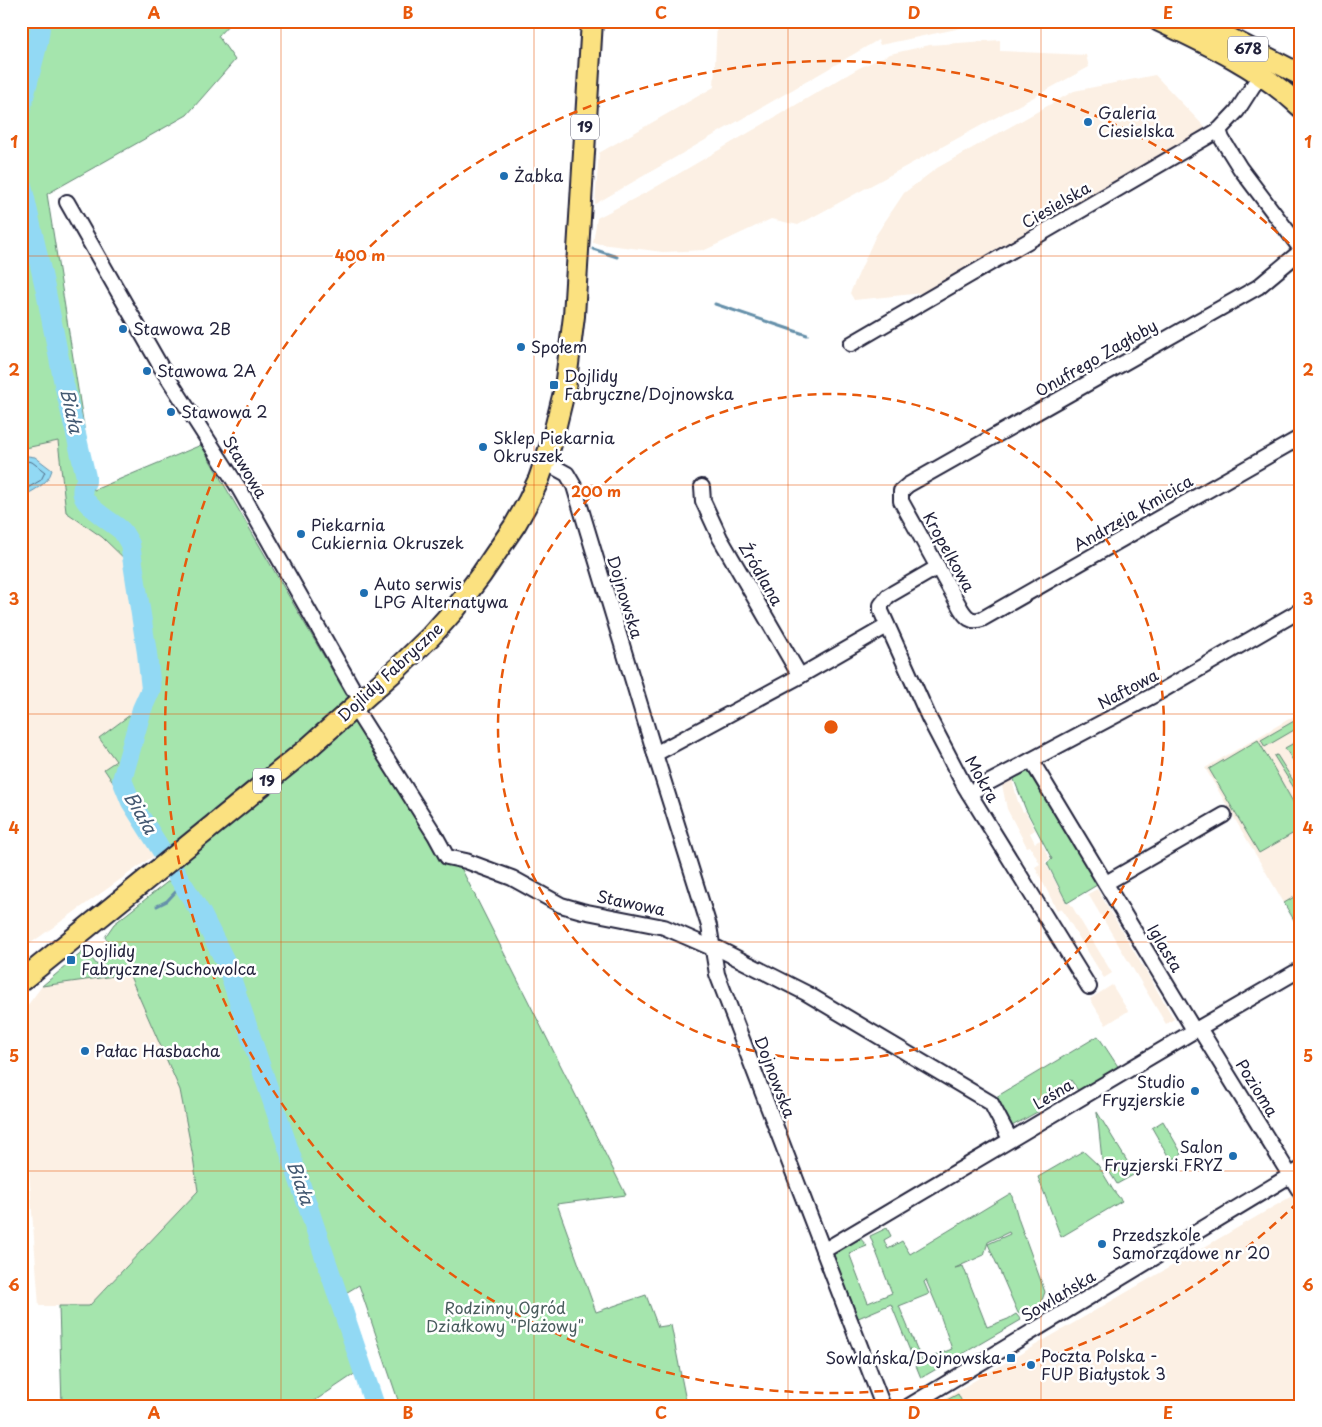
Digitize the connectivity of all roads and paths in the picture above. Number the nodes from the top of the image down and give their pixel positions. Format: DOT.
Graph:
graph roads {
  1 [pos="592,21"];
  2 [pos="1158,21"];
  3 [pos="1196,21"];
  4 [pos="1260,75"];
  5 [pos="1301,75"];
  6 [pos="1301,107"];
  7 [pos="1219,130"];
  8 [pos="66,202"];
  9 [pos="1301,250"];
  10 [pos="851,344"];
  11 [pos="1301,437"];
  12 [pos="545,462"];
  13 [pos="702,487"];
  14 [pos="904,488"];
  15 [pos="938,568"];
  16 [pos="1301,610"];
  17 [pos="982,620"];
  18 [pos="887,626"];
  19 [pos="800,676"];
  20 [pos="358,703"];
  21 [pos="655,754"];
  22 [pos="1031,760"];
  23 [pos="969,793"];
  24 [pos="1224,815"];
  25 [pos="1106,883"];
  26 [pos="712,948"];
  27 [pos="1301,969"];
  28 [pos="25,980"];
  29 [pos="1089,987"];
  30 [pos="1196,1029"];
  31 [pos="1010,1139"];
  32 [pos="1296,1172"];
  33 [pos="1301,1193"];
  34 [pos="823,1250"];
  35 [pos="883,1406"];
  36 [pos="909,1406"];
  1 -- 12 [label="highway, Dojlidy Fabryczne / 19"];
  2 -- 4 [label="highway, 678"];
  3 -- 5 [label="highway, 678"];
  4 -- 6 [label="highway, 678"];
  4 -- 7 [label="street, Ciesielska"];
  7 -- 9 [label="street"];
  7 -- 10 [label="street, Ciesielska"];
  8 -- 20 [label="street, Stawowa"];
  9 -- 14 [label="street, Onufrego Zagłoby"];
  11 -- 17 [label="street, Andrzeja Kmicica"];
  12 -- 20 [label="highway, Dojlidy Fabryczne / 19"];
  12 -- 21 [label="street, Dojnowska"];
  13 -- 19 [label="street, Źródlana"];
  14 -- 15 [label="street, Kropelkowa"];
  15 -- 17 [label="street, Kropelkowa"];
  15 -- 18 [label="street, Mokra"];
  16 -- 22 [label="street, Naftowa"];
  18 -- 19 [label="street"];
  18 -- 23 [label="street, Mokra"];
  19 -- 21 [label="street"];
  20 -- 26 [label="street, Stawowa"];
  20 -- 28 [label="highway, Dojlidy Fabryczne / 19"];
  21 -- 26 [label="street, Dojnowska"];
  22 -- 23 [label="street, Naftowa"];
  22 -- 25 [label="street, Iglasta"];
  23 -- 29 [label="street, Mokra"];
  24 -- 25 [label="street"];
  25 -- 30 [label="street, Iglasta"];
  26 -- 31 [label="street, Stawowa"];
  26 -- 34 [label="street, Dojnowska"];
  27 -- 30 [label="street, Leśna"];
  30 -- 31 [label="street, Leśna"];
  30 -- 32 [label="street, Pozioma"];
  31 -- 34 [label="street, Leśna"];
  32 -- 33 [label="street, Pozioma"];
  32 -- 36 [label="street, Sowlańska"];
  34 -- 35 [label="street, Dojnowska"];
}
